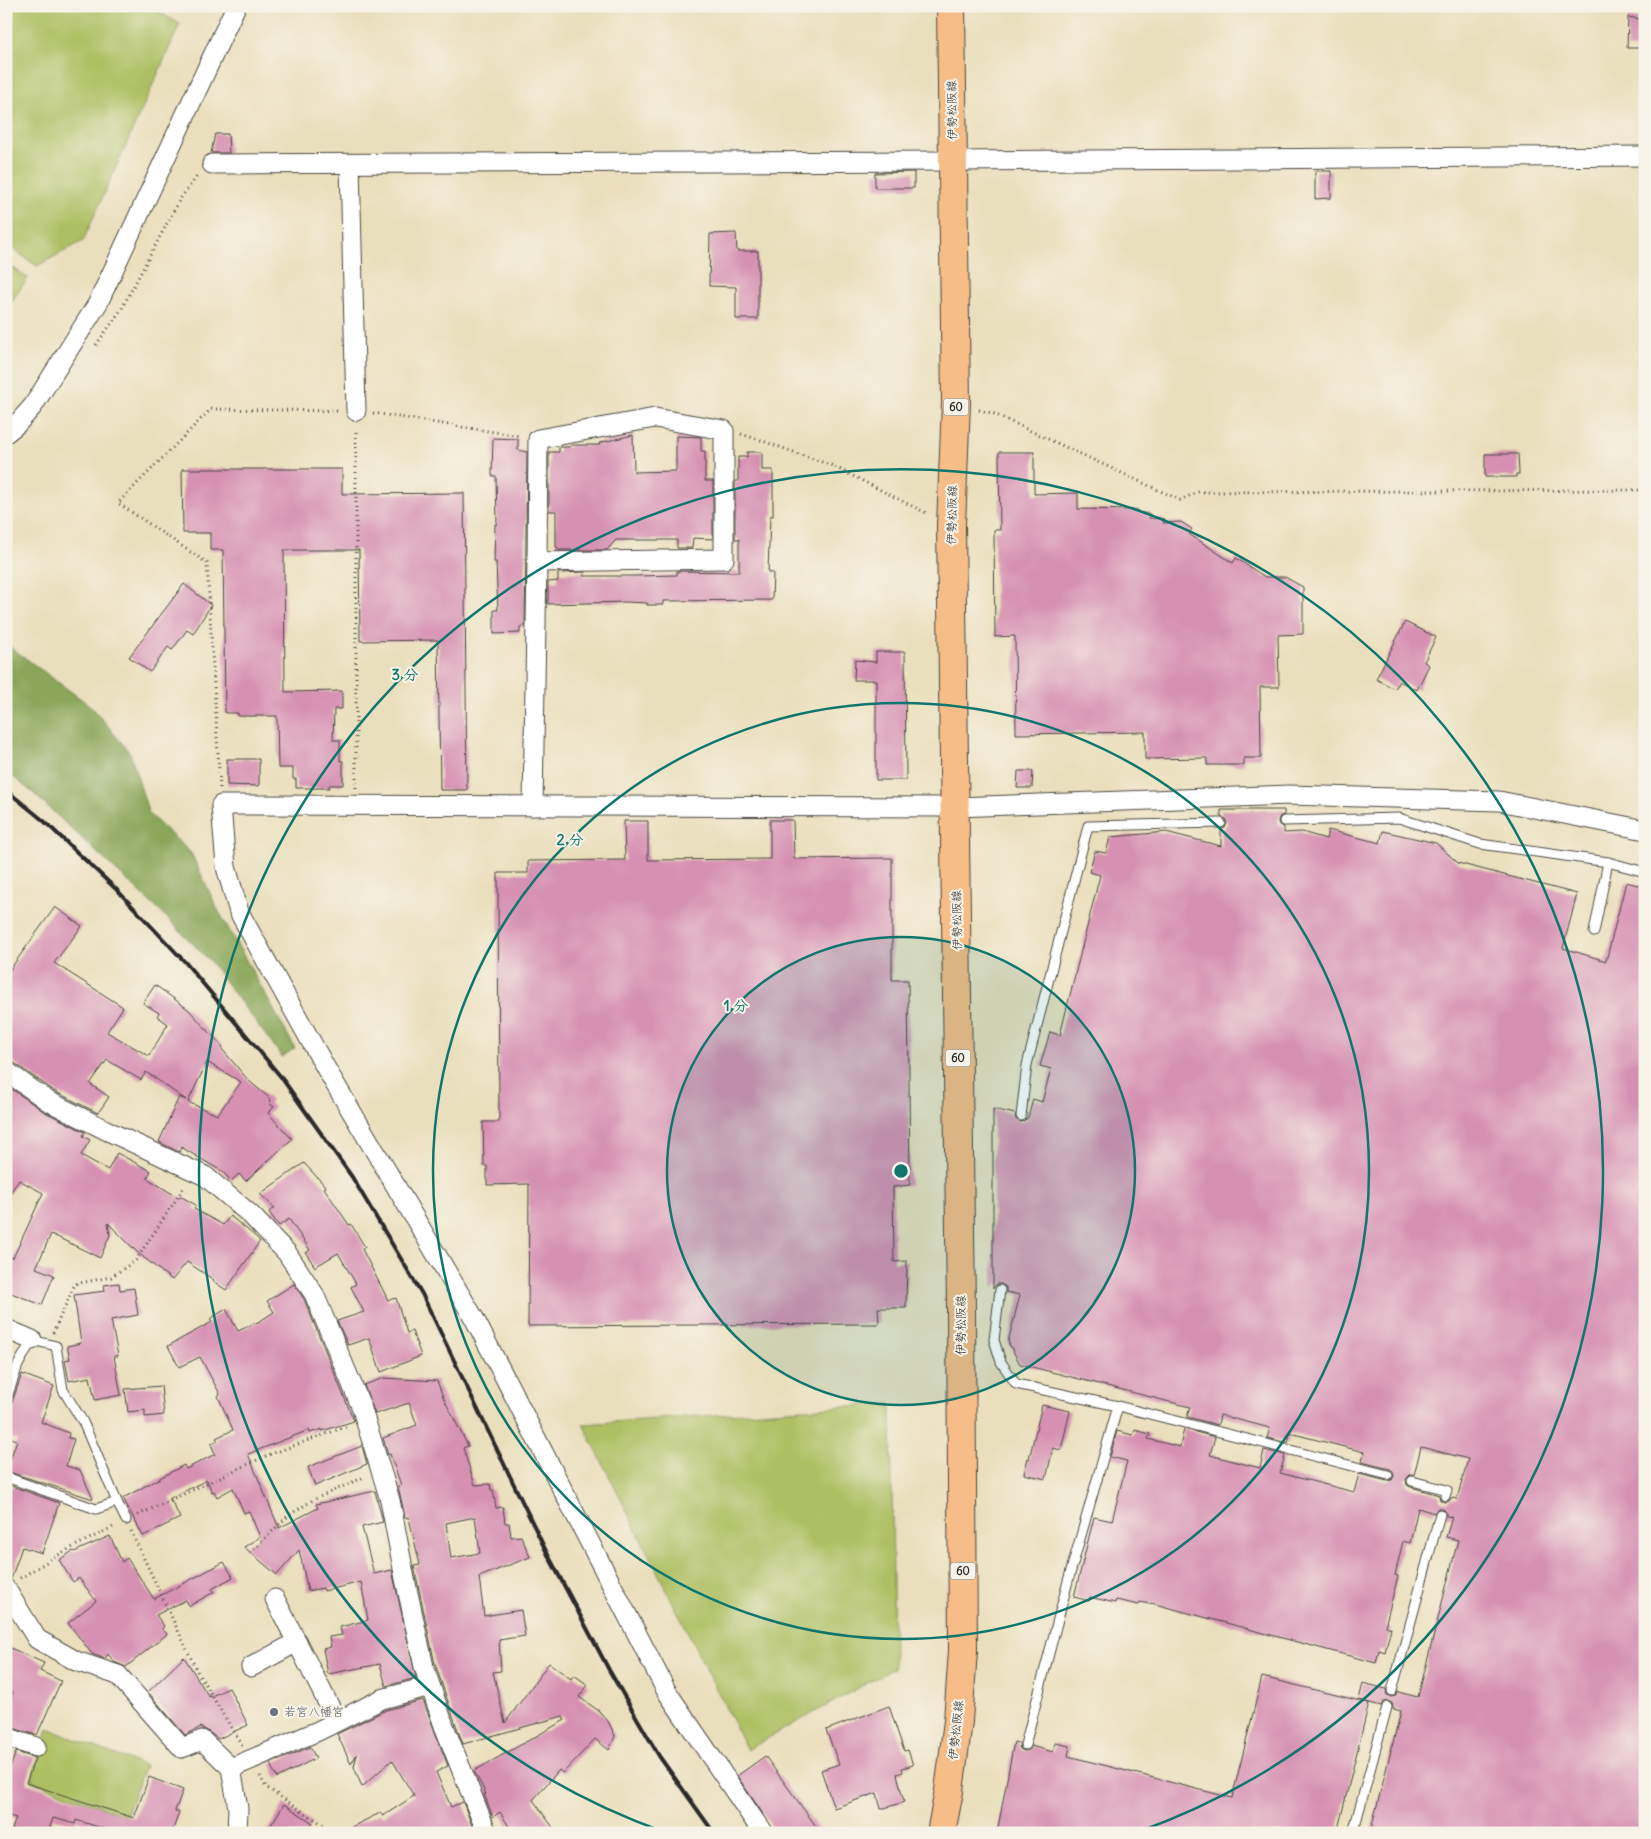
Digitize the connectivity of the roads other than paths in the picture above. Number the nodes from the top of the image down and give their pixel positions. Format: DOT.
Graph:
graph roads {
  1 [pos="236,6"];
  2 [pos="951,6"];
  3 [pos="226,15"];
  4 [pos="1645,156"];
  5 [pos="952,161"];
  6 [pos="212,164"];
  7 [pos="350,164"];
  8 [pos="356,411"];
  9 [pos="6,433"];
  10 [pos="537,562"];
  11 [pos="533,806"];
  12 [pos="956,808"];
  13 [pos="1284,821"];
  14 [pos="1221,823"];
  15 [pos="1645,830"];
  16 [pos="1608,862"];
  17 [pos="1645,872"];
  18 [pos="1594,932"];
  19 [pos="6,1071"];
  20 [pos="1021,1116"];
  21 [pos="1000,1290"];
  22 [pos="6,1329"];
  23 [pos="32,1340"];
  24 [pos="6,1400"];
  25 [pos="1118,1406"];
  26 [pos="1388,1475"];
  27 [pos="6,1477"];
  28 [pos="1412,1481"];
  29 [pos="1445,1496"];
  30 [pos="117,1502"];
  31 [pos="1440,1514"];
  32 [pos="126,1520"];
  33 [pos="10,1585"];
  34 [pos="275,1599"];
  35 [pos="297,1642"];
  36 [pos="251,1667"];
  37 [pos="430,1686"];
  38 [pos="1392,1691"];
  39 [pos="1387,1707"];
  40 [pos="337,1721"];
  41 [pos="6,1737"];
  42 [pos="1025,1745"];
  43 [pos="36,1747"];
  44 [pos="231,1768"];
  45 [pos="237,1833"];
  46 [pos="487,1833"];
  47 [pos="763,1833"];
  48 [pos="941,1833"];
  49 [pos="1352,1833"];
  1 -- 3 [label="street"];
  2 -- 5 [label="main road, 伊勢松阪線 / 60"];
  3 -- 9 [label="street"];
  4 -- 5 [label="street"];
  5 -- 7 [label="street"];
  5 -- 12 [label="main road, 伊勢松阪線 / 60"];
  6 -- 7 [label="street"];
  7 -- 8 [label="street"];
  10 -- 10 [label="street"];
  10 -- 11 [label="street"];
  11 -- 12 [label="street"];
  11 -- 47 [label="street"];
  12 -- 15 [label="street"];
  12 -- 48 [label="main road, 伊勢松阪線 / 60"];
  13 -- 16 [label="lane"];
  14 -- 20 [label="lane"];
  16 -- 17 [label="lane"];
  16 -- 18 [label="lane"];
  19 -- 37 [label="street"];
  21 -- 25 [label="lane"];
  22 -- 23 [label="street"];
  23 -- 24 [label="lane"];
  23 -- 30 [label="lane"];
  25 -- 26 [label="lane"];
  25 -- 42 [label="lane"];
  27 -- 30 [label="lane"];
  28 -- 29 [label="lane"];
  30 -- 32 [label="lane"];
  31 -- 38 [label="lane"];
  33 -- 44 [label="street"];
  34 -- 35 [label="street"];
  35 -- 36 [label="street"];
  35 -- 40 [label="street"];
  37 -- 40 [label="street"];
  37 -- 46 [label="street"];
  39 -- 49 [label="lane"];
  40 -- 44 [label="street"];
  41 -- 43 [label="street"];
  44 -- 45 [label="street"];
}
